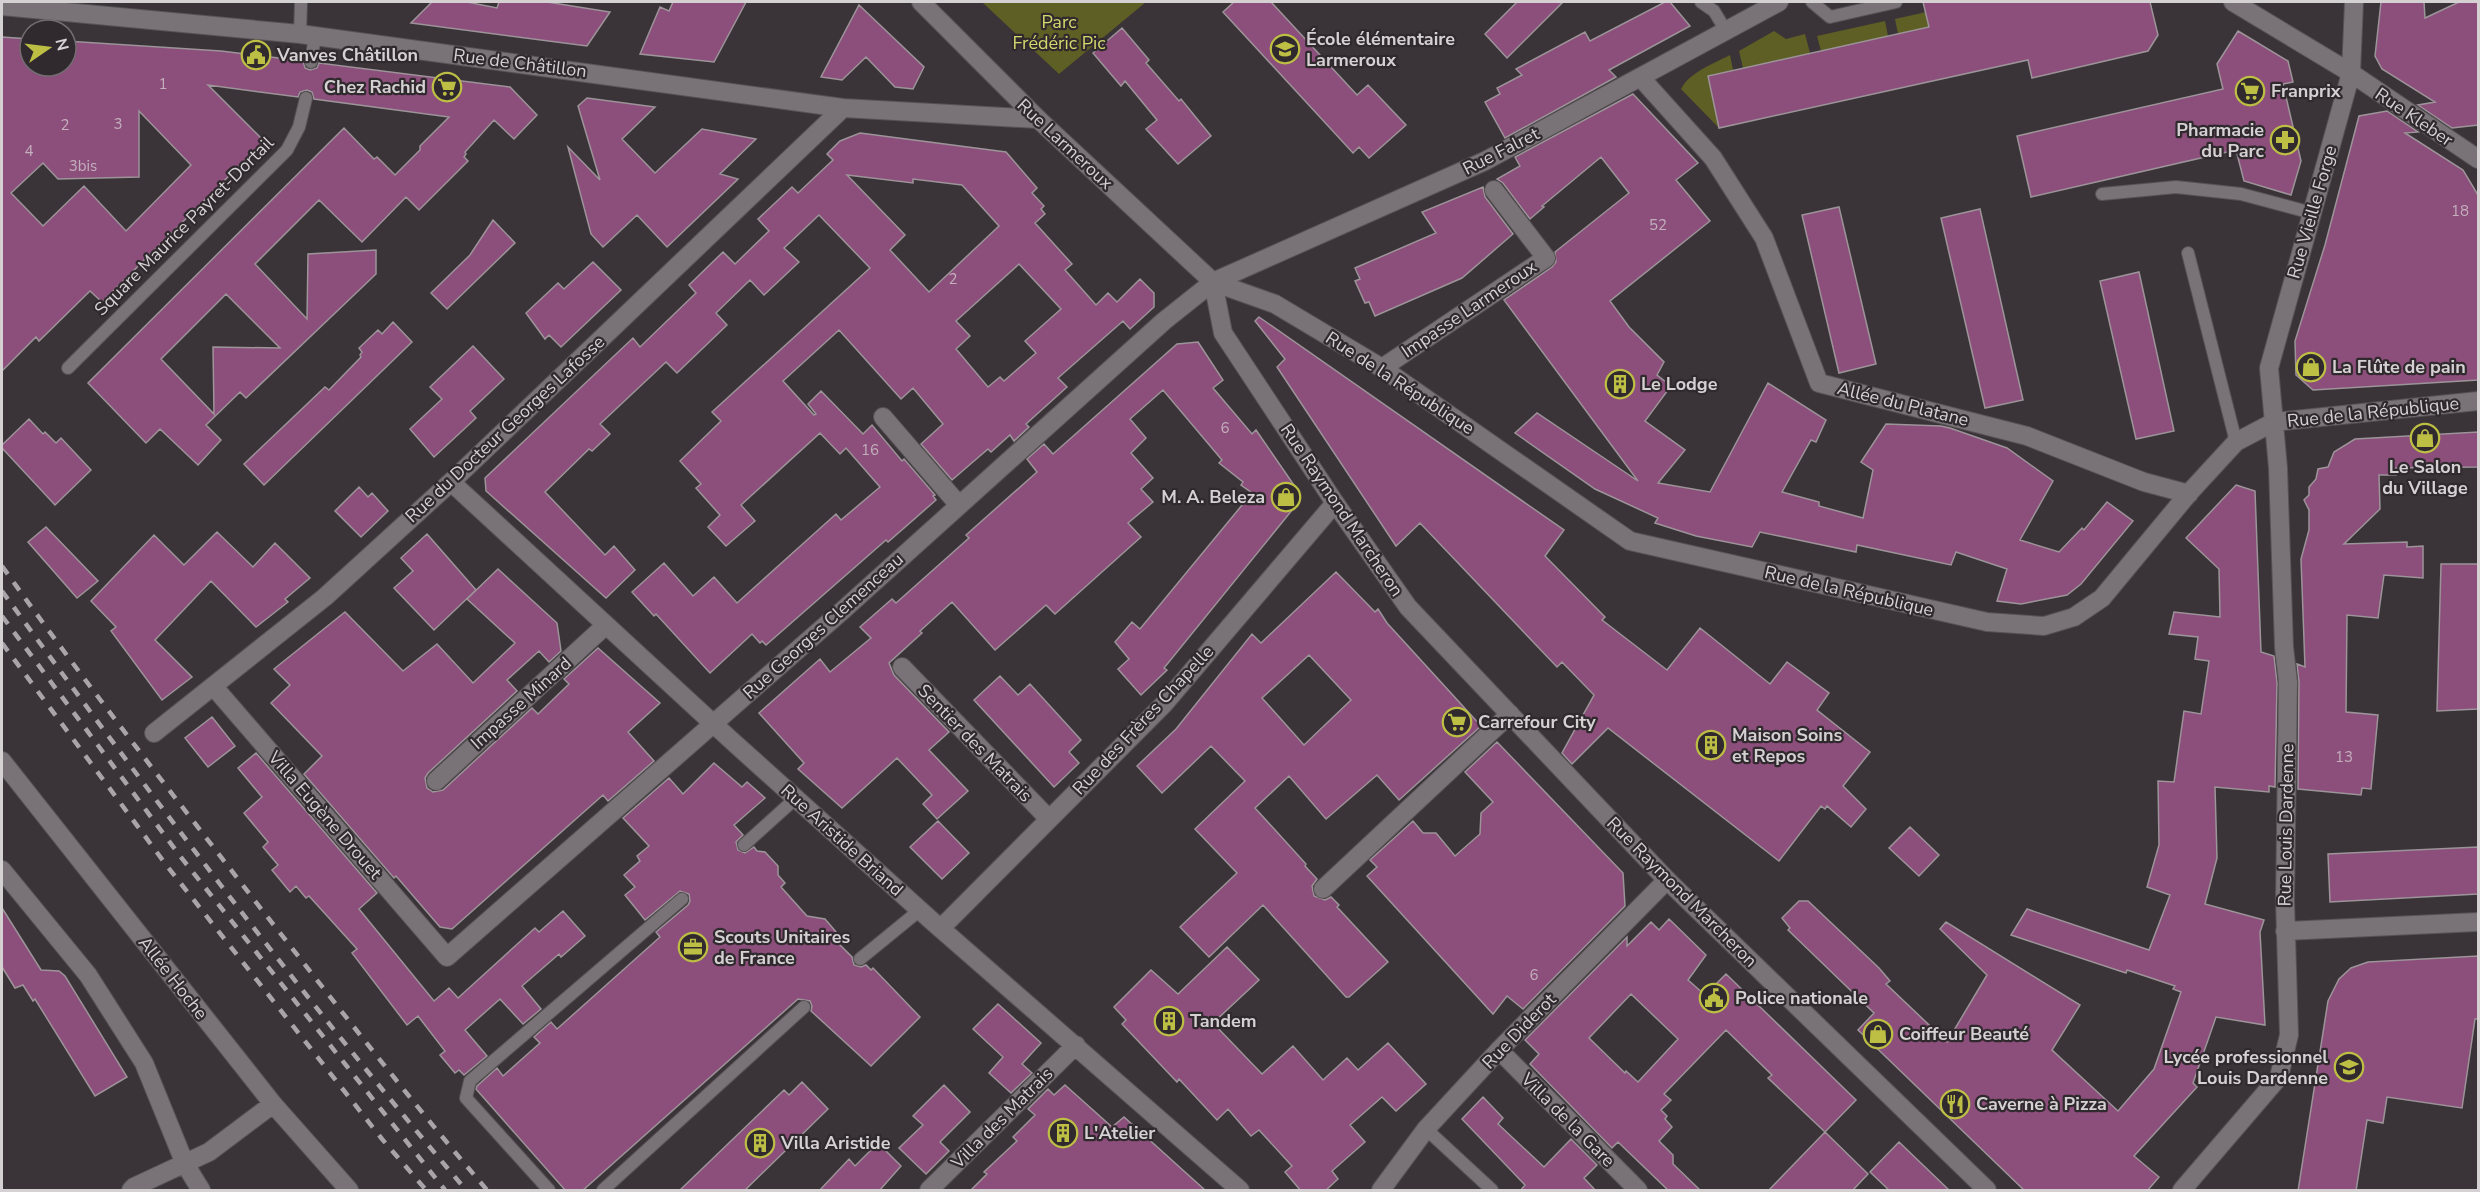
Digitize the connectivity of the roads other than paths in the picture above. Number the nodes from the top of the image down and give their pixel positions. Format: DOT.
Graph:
graph roads {
  1 [pos="301,2"];
  2 [pos="921,2"];
  3 [pos="1701,2"];
  4 [pos="1779,2"];
  5 [pos="1812,2"];
  6 [pos="1896,2"];
  7 [pos="2233,2"];
  8 [pos="2354,2"];
  9 [pos="2,6"];
  10 [pos="1726,31"];
  11 [pos="308,35"];
  12 [pos="311,62"];
  13 [pos="2351,73"];
  14 [pos="1641,78"];
  15 [pos="306,98"];
  16 [pos="843,108"];
  17 [pos="1038,119"];
  18 [pos="2478,159"];
  19 [pos="1494,190"];
  20 [pos="2102,194"];
  21 [pos="2312,213"];
  22 [pos="2188,253"];
  23 [pos="1213,282"];
  24 [pos="68,368"];
  25 [pos="1382,368"];
  26 [pos="2478,401"];
  27 [pos="883,417"];
  28 [pos="2274,422"];
  29 [pos="2236,442"];
  30 [pos="451,482"];
  31 [pos="2188,494"];
  32 [pos="1335,503"];
  33 [pos="958,504"];
  34 [pos="606,625"];
  35 [pos="902,667"];
  36 [pos="214,687"];
  37 [pos="1510,714"];
  38 [pos="713,724"];
  39 [pos="153,733"];
  40 [pos="2,761"];
  41 [pos="436,780"];
  42 [pos="796,798"];
  43 [pos="1049,819"];
  44 [pos="744,845"];
  45 [pos="2,870"];
  46 [pos="1667,880"];
  47 [pos="1323,889"];
  48 [pos="682,899"];
  49 [pos="920,910"];
  50 [pos="2478,922"];
  51 [pos="941,928"];
  52 [pos="2285,931"];
  53 [pos="436,943"];
  54 [pos="860,958"];
  55 [pos="804,1007"];
  56 [pos="1076,1045"];
  57 [pos="1499,1050"];
  58 [pos="273,1104"];
  59 [pos="1426,1129"];
  60 [pos="185,1164"];
  61 [pos="131,1191"];
  62 [pos="201,1191"];
  63 [pos="349,1191"];
  64 [pos="549,1191"];
  65 [pos="603,1191"];
  66 [pos="929,1191"];
  67 [pos="1240,1191"];
  68 [pos="1381,1191"];
  69 [pos="1492,1191"];
  70 [pos="1638,1191"];
  71 [pos="1987,1191"];
  72 [pos="2182,1191"];
  1 -- 11 [label="lane"];
  2 -- 17 [label="street, Rue Larmeroux"];
  3 -- 10 [label="lane"];
  4 -- 10 [label="street, Rue Falret"];
  5 -- 6 [label="lane"];
  7 -- 13 [label="street, Rue Kleber"];
  8 -- 13 [label="street, Rue Vieille Forge"];
  9 -- 11 [label="street, Rue de Châtillon"];
  10 -- 14 [label="street, Rue Falret"];
  11 -- 12 [label="lane"];
  11 -- 16 [label="street, Rue de Châtillon"];
  13 -- 18 [label="street, Rue Kleber"];
  13 -- 21 [label="street, Rue Vieille Forge"];
  14 -- 23 [label="street, Rue Falret"];
  14 -- 31 [label="street, Allée du Platane"];
  15 -- 24 [label="lane, Square Maurice Payret-Dortail"];
  16 -- 17 [label="street, Rue de Châtillon"];
  16 -- 30 [label="street, Rue du Docteur Georges Lafosse"];
  17 -- 23 [label="street, Rue Larmeroux"];
  19 -- 25 [label="street, Impasse Larmeroux"];
  20 -- 21 [label="lane"];
  21 -- 28 [label="street, Rue Vieille Forge"];
  22 -- 29 [label="lane"];
  23 -- 25 [label="street, Rue de la République"];
  23 -- 32 [label="street, Rue Raymond Marcheron"];
  23 -- 33 [label="street, Rue Georges Clemenceau"];
  25 -- 31 [label="street, Rue de la République"];
  26 -- 28 [label="street, Rue de la République"];
  27 -- 33 [label="street"];
  28 -- 29 [label="street, Rue de la République"];
  28 -- 52 [label="street, Rue Louis Dardenne"];
  29 -- 31 [label="street, Rue de la République"];
  30 -- 34 [label="street, Rue Aristide Briand"];
  30 -- 36 [label="street, Rue du Docteur Georges Lafosse"];
  32 -- 37 [label="street, Rue Raymond Marcheron"];
  32 -- 43 [label="street, Rue des Frères Chapelle"];
  33 -- 38 [label="street, Rue Georges Clemenceau"];
  34 -- 38 [label="street, Rue Aristide Briand"];
  34 -- 41 [label="street, Impasse Minard"];
  35 -- 43 [label="street, Sentier des Matrais"];
  36 -- 39 [label="street, Rue du Docteur Georges Lafosse"];
  36 -- 53 [label="street, Villa Eugène Drouet"];
  37 -- 46 [label="street, Rue Raymond Marcheron"];
  37 -- 47 [label="street"];
  38 -- 42 [label="street, Rue Aristide Briand"];
  38 -- 53 [label="street, Rue Georges Clemenceau"];
  40 -- 58 [label="street, Allée Hoche"];
  42 -- 44 [label="lane"];
  42 -- 49 [label="street, Rue Aristide Briand"];
  43 -- 51 [label="street, Rue des Frères Chapelle"];
  45 -- 60 [label="street"];
  46 -- 57 [label="street, Rue Diderot"];
  46 -- 71 [label="street, Rue Raymond Marcheron"];
  48 -- 64 [label="lane"];
  49 -- 51 [label="street, Rue Aristide Briand"];
  49 -- 54 [label="lane"];
  50 -- 52 [label="street"];
  51 -- 56 [label="street, Rue Aristide Briand"];
  52 -- 72 [label="street, Rue Louis Dardenne"];
  55 -- 65 [label="lane"];
  56 -- 66 [label="street, Villa des Matrais"];
  56 -- 67 [label="street, Rue Aristide Briand"];
  57 -- 59 [label="street, Rue Diderot"];
  57 -- 70 [label="street, Villa de la Gare"];
  58 -- 60 [label="street"];
  58 -- 63 [label="street, Allée Hoche"];
  59 -- 68 [label="street, Rue Diderot"];
  59 -- 69 [label="lane"];
  60 -- 61 [label="street"];
  60 -- 62 [label="street"];
}
